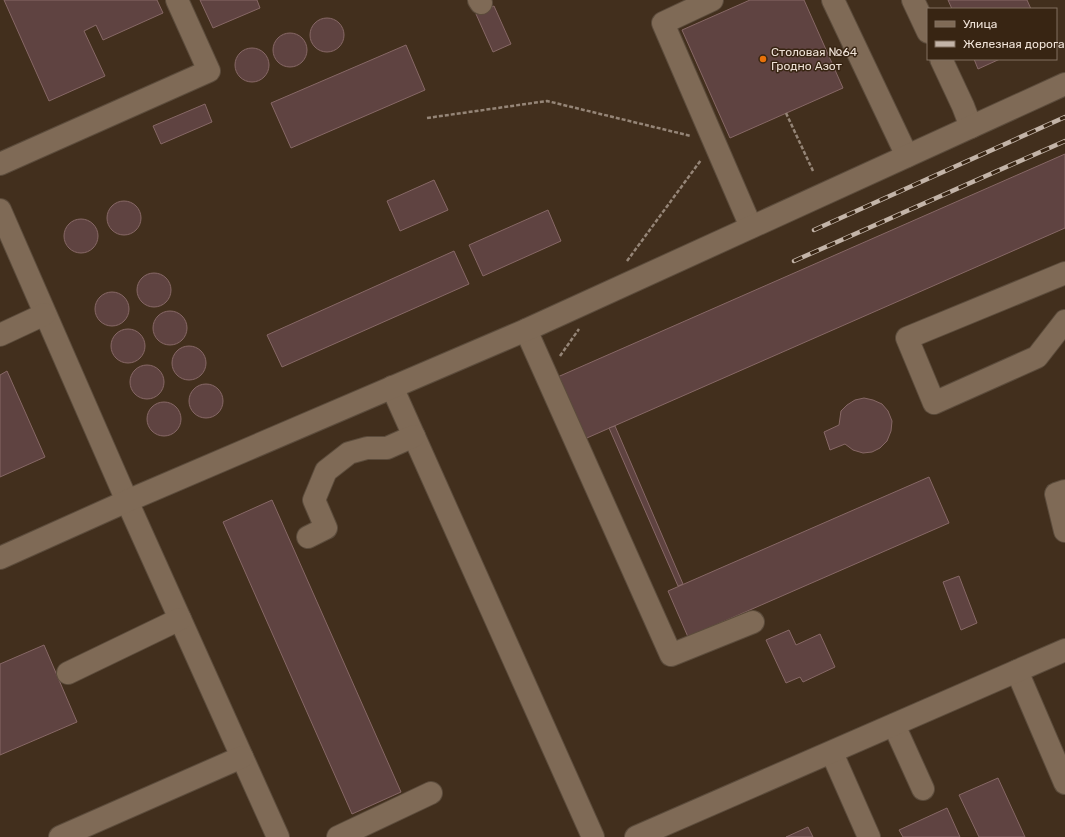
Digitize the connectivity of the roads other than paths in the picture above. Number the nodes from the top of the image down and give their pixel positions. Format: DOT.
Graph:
graph roads {
  1 [pos="177,0"];
  2 [pos="712,0"];
  3 [pos="833,0"];
  4 [pos="913,0"];
  5 [pos="927,30"];
  6 [pos="941,60"];
  7 [pos="1065,84"];
  8 [pos="971,127"];
  9 [pos="907,156"];
  10 [pos="0,164"];
  11 [pos="0,210"];
  12 [pos="751,227"];
  13 [pos="1065,273"];
  14 [pos="45,314"];
  15 [pos="1065,321"];
  16 [pos="526,330"];
  17 [pos="0,335"];
  18 [pos="392,387"];
  19 [pos="414,436"];
  20 [pos="1065,491"];
  21 [pos="127,501"];
  22 [pos="1065,531"];
  23 [pos="308,537"];
  24 [pos="0,558"];
  25 [pos="180,619"];
  26 [pos="753,622"];
  27 [pos="1065,650"];
  28 [pos="1017,671"];
  29 [pos="68,673"];
  30 [pos="894,725"];
  31 [pos="832,753"];
  32 [pos="242,757"];
  33 [pos="1065,782"];
  34 [pos="923,789"];
  35 [pos="431,793"];
  36 [pos="60,837"];
  37 [pos="278,837"];
  38 [pos="338,837"];
  39 [pos="593,837"];
  40 [pos="636,837"];
  41 [pos="869,837"];
  1 -- 10 [label="lane"];
  2 -- 12 [label="lane"];
  3 -- 9 [label="lane"];
  4 -- 5 [label="lane"];
  6 -- 8 [label="lane"];
  7 -- 8 [label="lane"];
  8 -- 9 [label="lane"];
  9 -- 12 [label="lane"];
  11 -- 14 [label="lane"];
  12 -- 16 [label="lane"];
  13 -- 15 [label="lane"];
  14 -- 17 [label="lane"];
  14 -- 21 [label="lane"];
  16 -- 18 [label="lane"];
  16 -- 26 [label="lane"];
  18 -- 19 [label="lane"];
  18 -- 21 [label="lane"];
  19 -- 23 [label="lane"];
  19 -- 39 [label="lane"];
  20 -- 22 [label="lane"];
  21 -- 24 [label="lane"];
  21 -- 25 [label="lane"];
  25 -- 29 [label="lane"];
  25 -- 32 [label="lane"];
  27 -- 28 [label="lane"];
  28 -- 30 [label="lane"];
  28 -- 33 [label="lane"];
  30 -- 31 [label="lane"];
  30 -- 34 [label="lane"];
  31 -- 40 [label="lane"];
  31 -- 41 [label="lane"];
  32 -- 36 [label="lane"];
  32 -- 37 [label="lane"];
  35 -- 38 [label="lane"];
}
